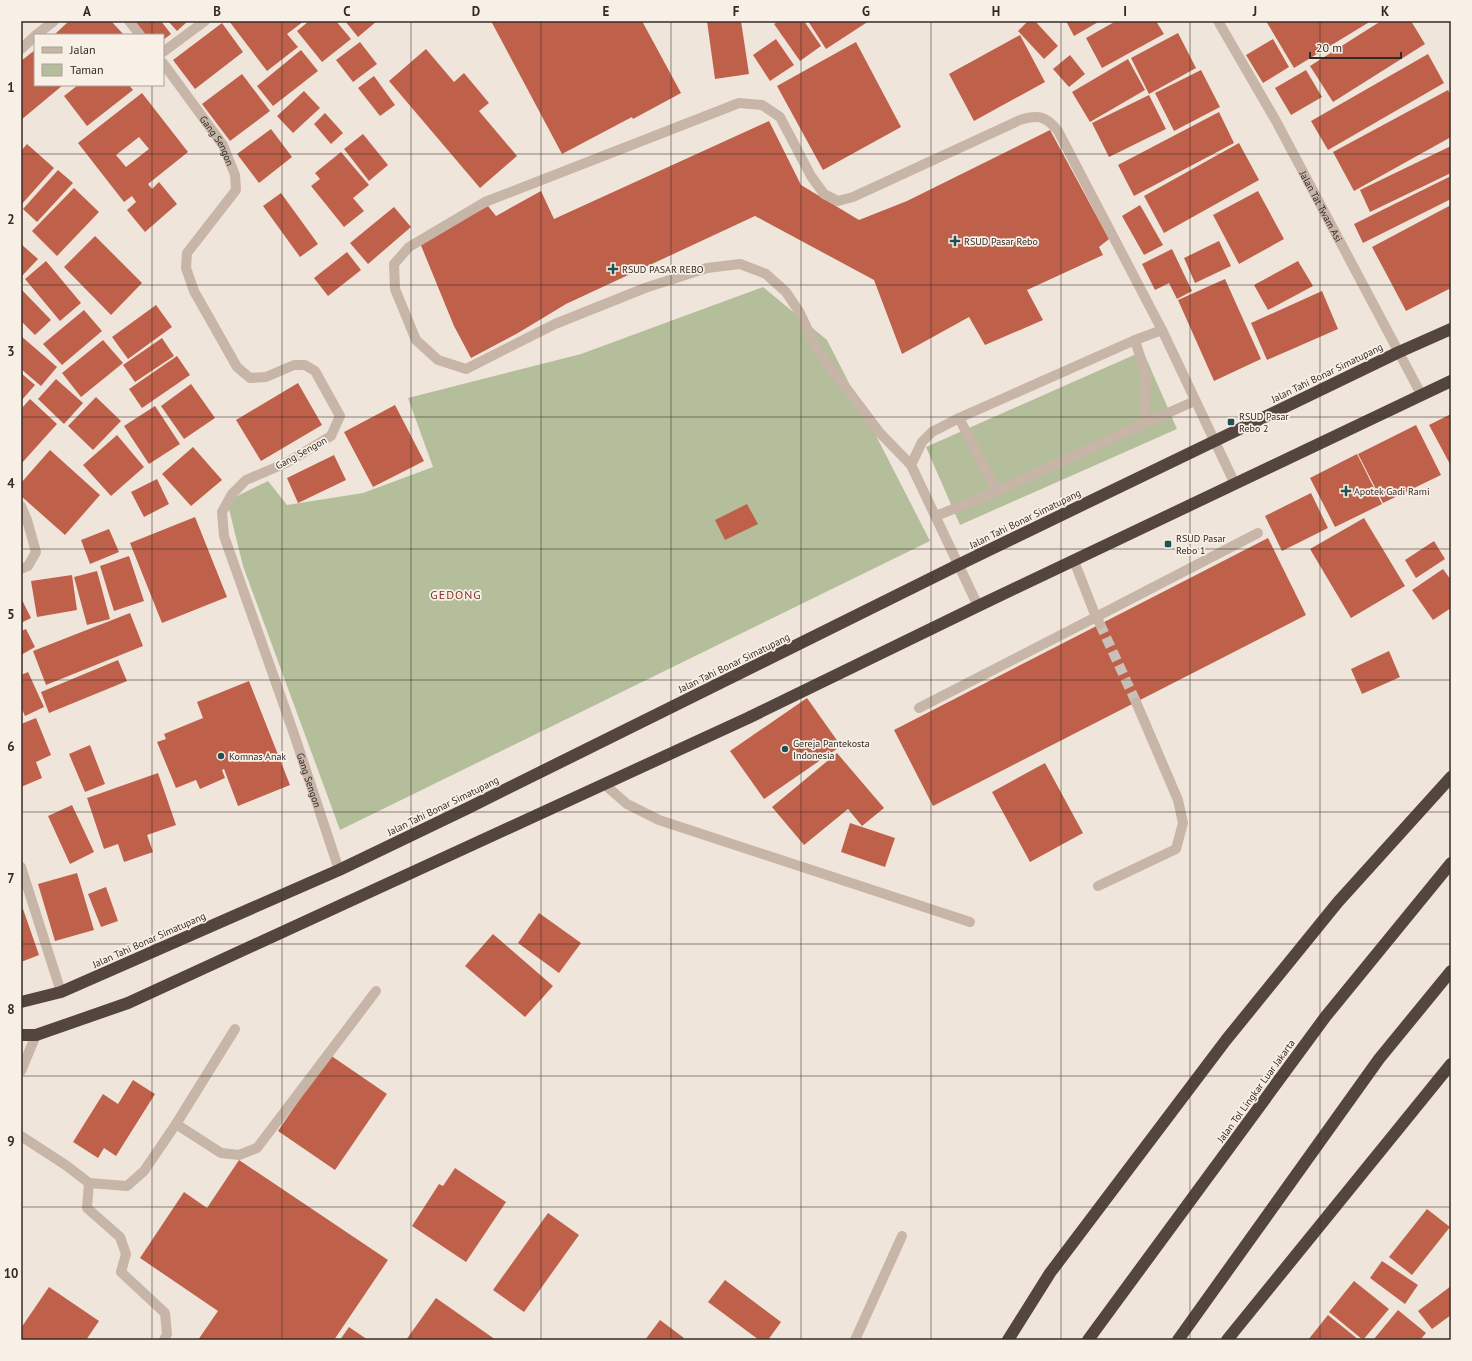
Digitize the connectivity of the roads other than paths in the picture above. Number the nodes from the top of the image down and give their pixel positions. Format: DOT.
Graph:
graph roads {
  1 [pos="54,21"];
  2 [pos="129,21"];
  3 [pos="204,21"];
  4 [pos="1218,21"];
  5 [pos="36,34"];
  6 [pos="139,34"];
  7 [pos="34,36"];
  8 [pos="21,49"];
  9 [pos="164,51"];
  10 [pos="164,64"];
  11 [pos="1451,329"];
  12 [pos="1162,330"];
  13 [pos="1135,340"];
  14 [pos="1398,352"];
  15 [pos="1451,381"];
  16 [pos="1421,394"];
  17 [pos="1195,401"];
  18 [pos="960,418"];
  19 [pos="1145,424"];
  20 [pos="1214,441"];
  21 [pos="911,465"];
  22 [pos="1235,484"];
  23 [pos="1000,490"];
  24 [pos="21,506"];
  25 [pos="936,516"];
  26 [pos="1258,533"];
  27 [pos="1074,561"];
  28 [pos="958,565"];
  29 [pos="21,569"];
  30 [pos="978,606"];
  31 [pos="1098,620"];
  32 [pos="1136,702"];
  33 [pos="919,708"];
  34 [pos="1451,777"];
  35 [pos="604,784"];
  36 [pos="1451,863"];
  37 [pos="21,867"];
  38 [pos="339,870"];
  39 [pos="1098,886"];
  40 [pos="970,922"];
  41 [pos="1451,971"];
  42 [pos="376,991"];
  43 [pos="62,992"];
  44 [pos="21,1002"];
  45 [pos="235,1029"];
  46 [pos="21,1035"];
  47 [pos="36,1035"];
  48 [pos="1451,1064"];
  49 [pos="21,1071"];
  50 [pos="176,1124"];
  51 [pos="21,1136"];
  52 [pos="89,1183"];
  53 [pos="902,1236"];
  54 [pos="164,1340"];
  55 [pos="855,1340"];
  56 [pos="1008,1340"];
  57 [pos="1088,1340"];
  58 [pos="1178,1340"];
  59 [pos="1227,1340"];
  1 -- 5 [label="street"];
  2 -- 6 [label="street"];
  3 -- 9 [label="street"];
  4 -- 14 [label="street, Jalan Tat Twam Asi"];
  7 -- 8 [label="street"];
  10 -- 38 [label="street, Gang Sengon"];
  11 -- 14 [label="highway, Jalan Tahi Bonar Simatupang"];
  12 -- 13 [label="street"];
  12 -- 17 [label="street"];
  12 -- 21 [label="street"];
  13 -- 18 [label="street"];
  13 -- 19 [label="street"];
  14 -- 16 [label="street, Jalan Tat Twam Asi"];
  14 -- 20 [label="highway, Jalan Tahi Bonar Simatupang"];
  15 -- 16 [label="highway"];
  16 -- 22 [label="highway"];
  17 -- 19 [label="street"];
  17 -- 20 [label="street"];
  18 -- 21 [label="street"];
  18 -- 23 [label="street"];
  19 -- 23 [label="street"];
  20 -- 22 [label="street"];
  20 -- 28 [label="highway, Jalan Tahi Bonar Simatupang"];
  21 -- 25 [label="street"];
  22 -- 27 [label="highway"];
  23 -- 25 [label="street"];
  24 -- 29 [label="street"];
  25 -- 28 [label="street"];
  26 -- 31 [label="street"];
  27 -- 30 [label="highway"];
  27 -- 31 [label="street"];
  28 -- 30 [label="street"];
  28 -- 38 [label="highway, Jalan Tahi Bonar Simatupang"];
  30 -- 35 [label="highway"];
  31 -- 33 [label="street"];
  32 -- 39 [label="street"];
  34 -- 56 [label="highway"];
  35 -- 40 [label="street"];
  35 -- 47 [label="highway"];
  36 -- 57 [label="highway, Jalan Tol Lingkar Luar Jakarta"];
  37 -- 43 [label="street"];
  38 -- 43 [label="highway, Jalan Tahi Bonar Simatupang"];
  41 -- 58 [label="highway"];
  42 -- 50 [label="street"];
  43 -- 44 [label="highway, Jalan Tahi Bonar Simatupang"];
  45 -- 50 [label="street"];
  46 -- 47 [label="highway"];
  47 -- 49 [label="street"];
  48 -- 59 [label="highway"];
  50 -- 52 [label="street"];
  51 -- 52 [label="street"];
  52 -- 54 [label="street"];
  53 -- 55 [label="street"];
}
